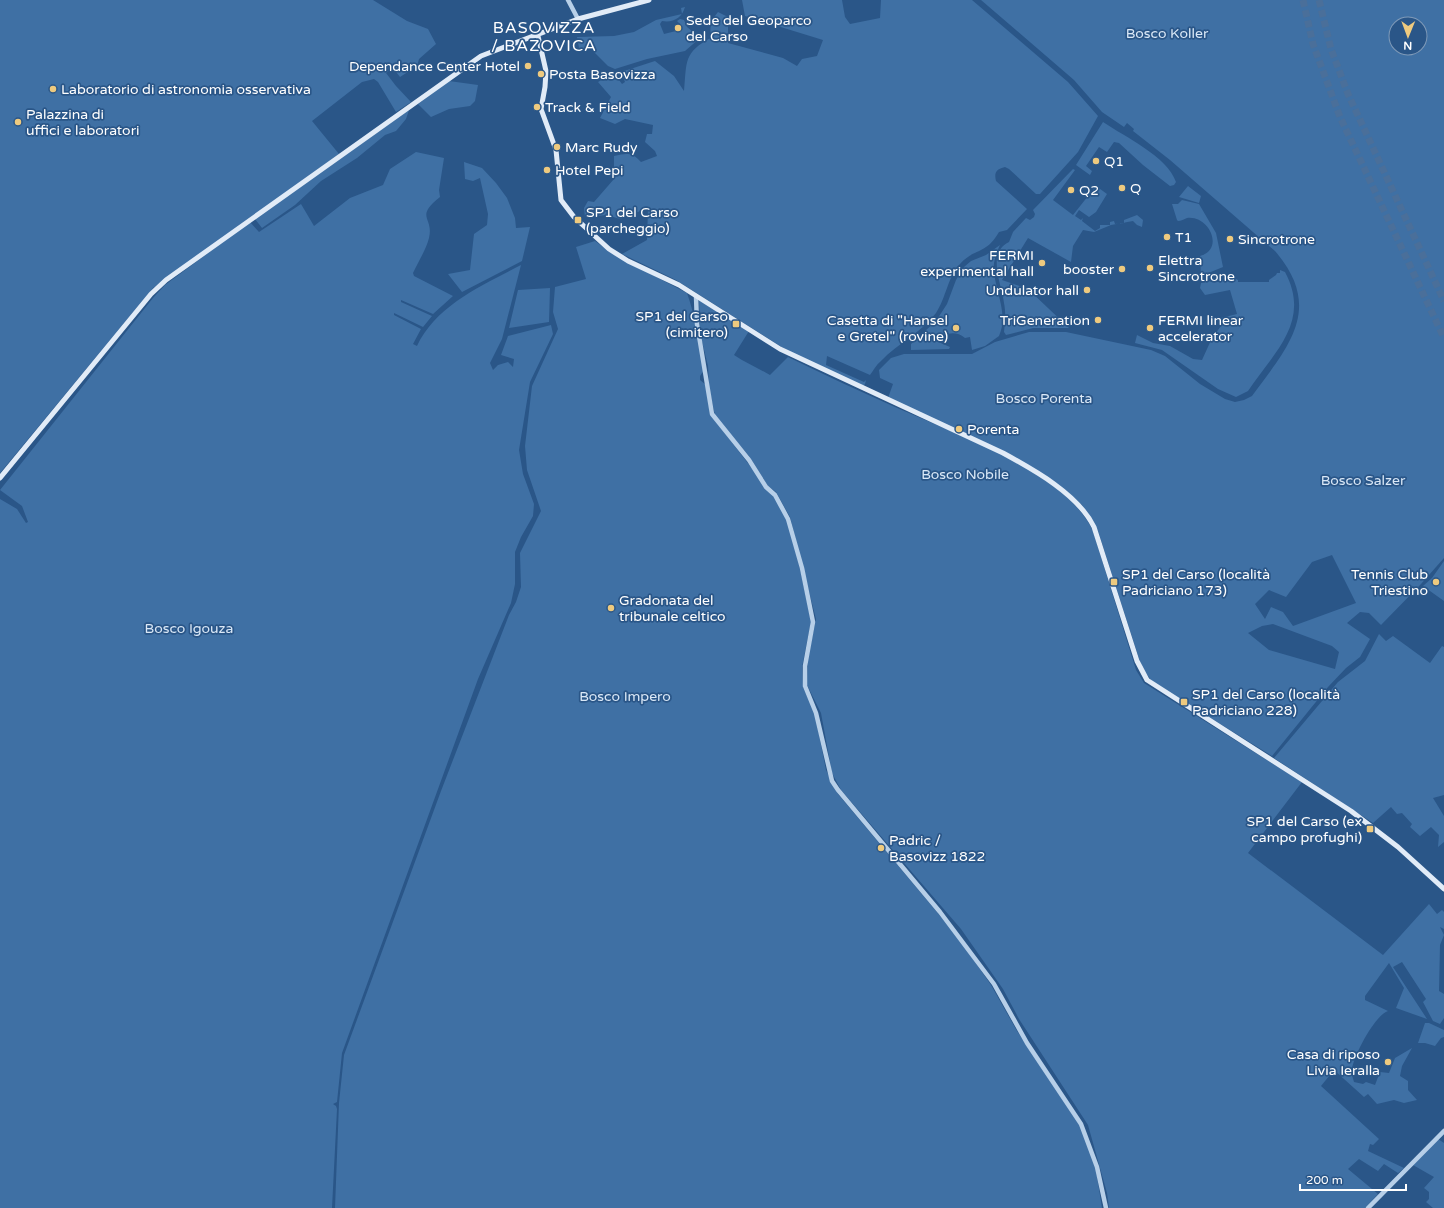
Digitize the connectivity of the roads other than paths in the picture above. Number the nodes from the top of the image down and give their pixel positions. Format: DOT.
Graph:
graph roads {
  1 [pos="568,0"];
  2 [pos="649,0"];
  3 [pos="578,19"];
  4 [pos="538,36"];
  5 [pos="696,296"];
  6 [pos="0,478"];
  7 [pos="1444,889"];
  8 [pos="1444,1131"];
  9 [pos="1106,1208"];
  10 [pos="1368,1208"];
  1 -- 3 [label="street"];
  2 -- 3 [label="main road"];
  3 -- 4 [label="main road"];
  4 -- 5 [label="main road"];
  4 -- 6 [label="main road"];
  5 -- 7 [label="main road"];
  5 -- 9 [label="street"];
  8 -- 10 [label="street"];
}
